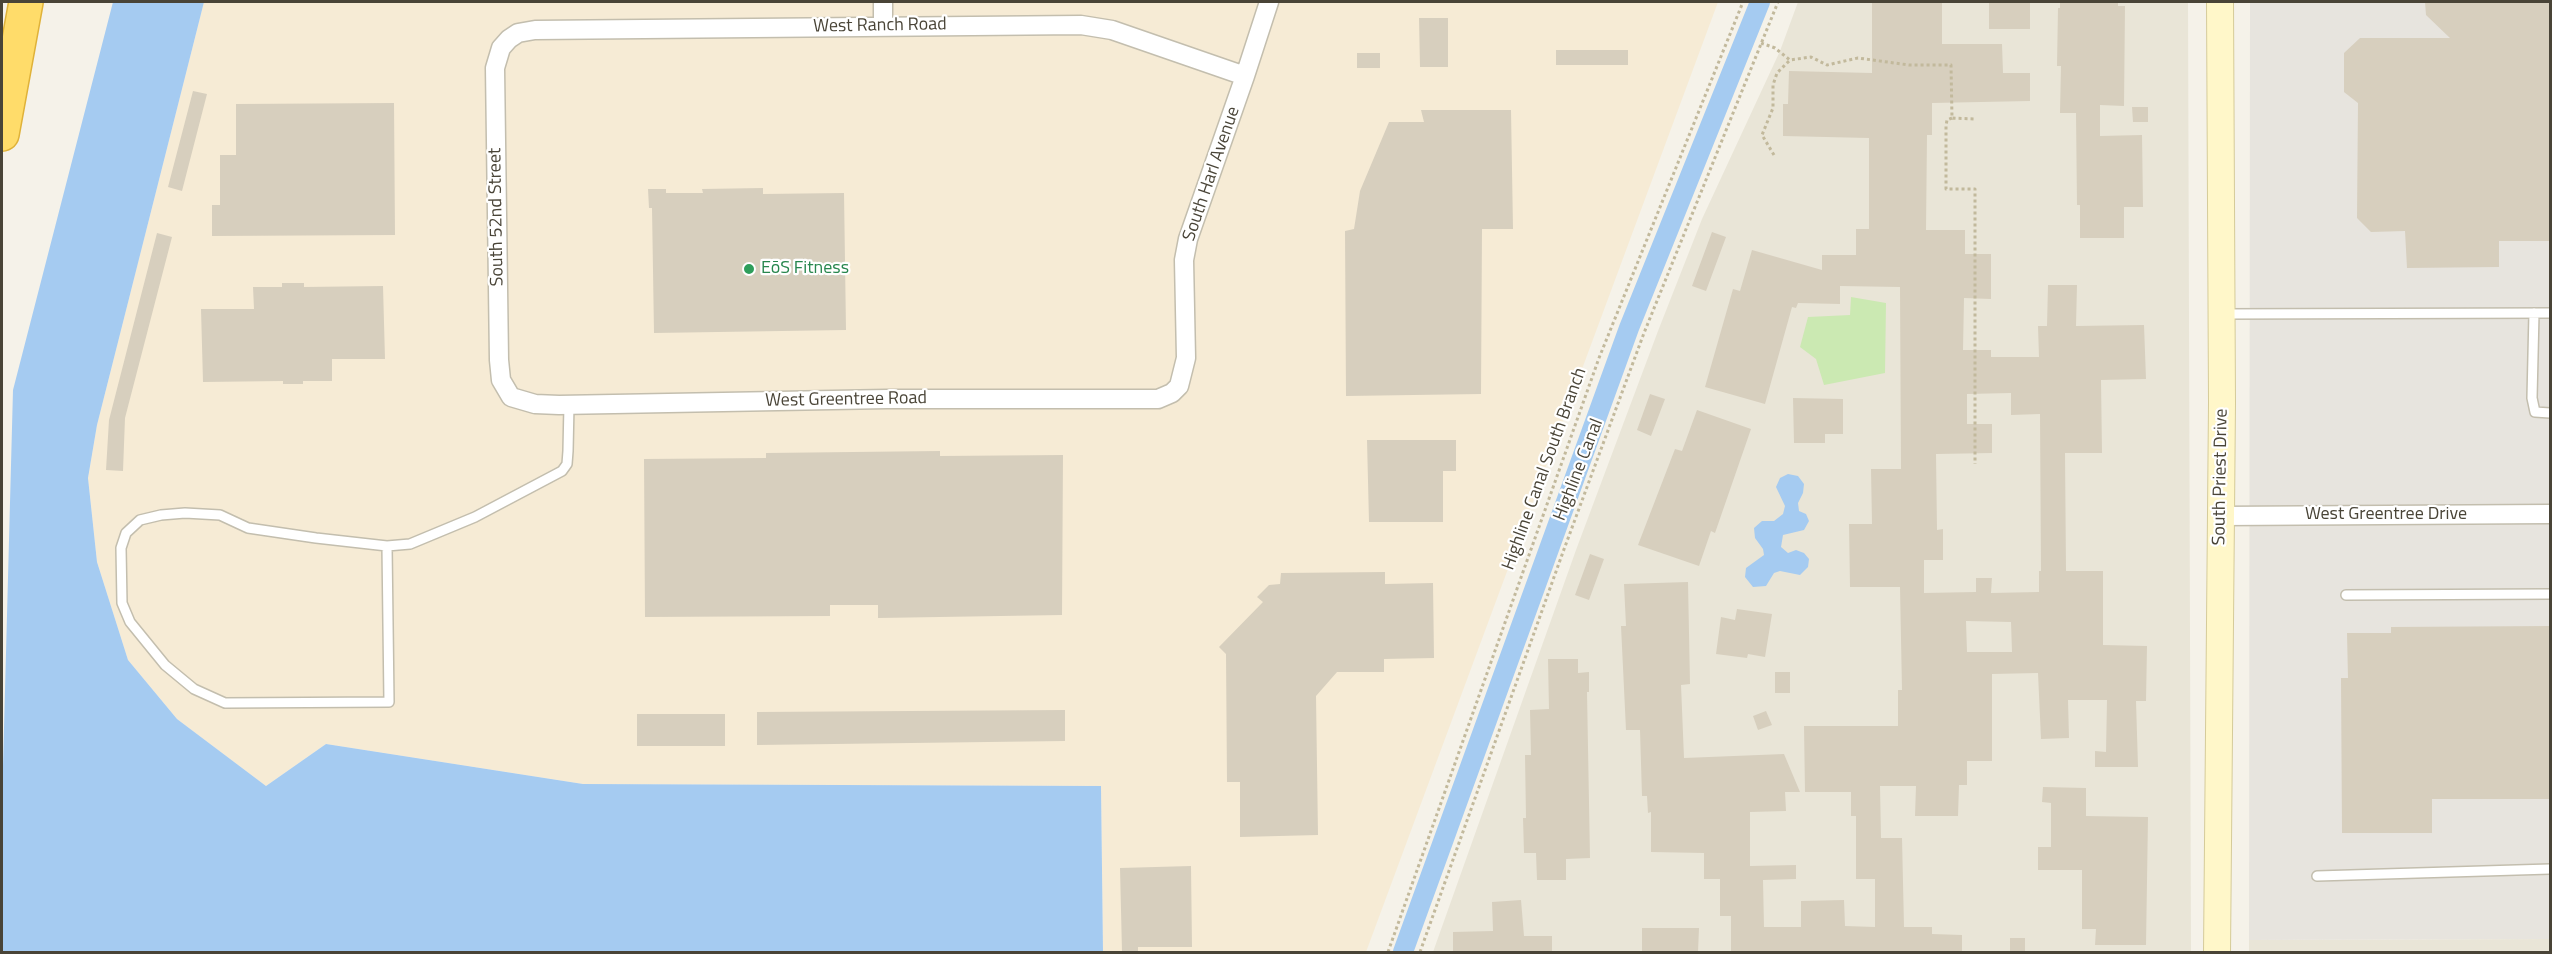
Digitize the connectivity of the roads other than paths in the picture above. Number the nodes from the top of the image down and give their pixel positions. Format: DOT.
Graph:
graph roads {
  1 [pos="26,2"];
  2 [pos="883,2"];
  3 [pos="1269,2"];
  4 [pos="2220,2"];
  5 [pos="883,26"];
  6 [pos="509,39"];
  7 [pos="1245,76"];
  8 [pos="2,134"];
  9 [pos="2534,313"];
  10 [pos="2550,313"];
  11 [pos="2221,314"];
  12 [pos="1179,386"];
  13 [pos="511,397"];
  14 [pos="569,405"];
  15 [pos="2550,412"];
  16 [pos="2550,514"];
  17 [pos="2221,516"];
  18 [pos="387,546"];
  19 [pos="2550,594"];
  20 [pos="2346,596"];
  21 [pos="2550,869"];
  22 [pos="2317,876"];
  23 [pos="2217,952"];
  1 -- 8 [label="highway"];
  2 -- 5 [label="street"];
  3 -- 7 [label="street, South Harl Avenue"];
  4 -- 11 [label="main road, South Priest Drive"];
  5 -- 6 [label="street, West Ranch Road"];
  5 -- 7 [label="street, West Ranch Road"];
  6 -- 13 [label="street, South 52nd Street"];
  7 -- 12 [label="street, South Harl Avenue"];
  9 -- 10 [label="lane"];
  9 -- 11 [label="lane"];
  9 -- 15 [label="lane"];
  11 -- 17 [label="main road, South Priest Drive"];
  12 -- 14 [label="street, West Greentree Road"];
  13 -- 14 [label="street, West Greentree Road"];
  14 -- 18 [label="lane"];
  16 -- 17 [label="street, West Greentree Drive"];
  17 -- 23 [label="main road, South Priest Drive"];
  18 -- 18 [label="lane"];
  19 -- 20 [label="lane"];
  21 -- 22 [label="lane"];
}
